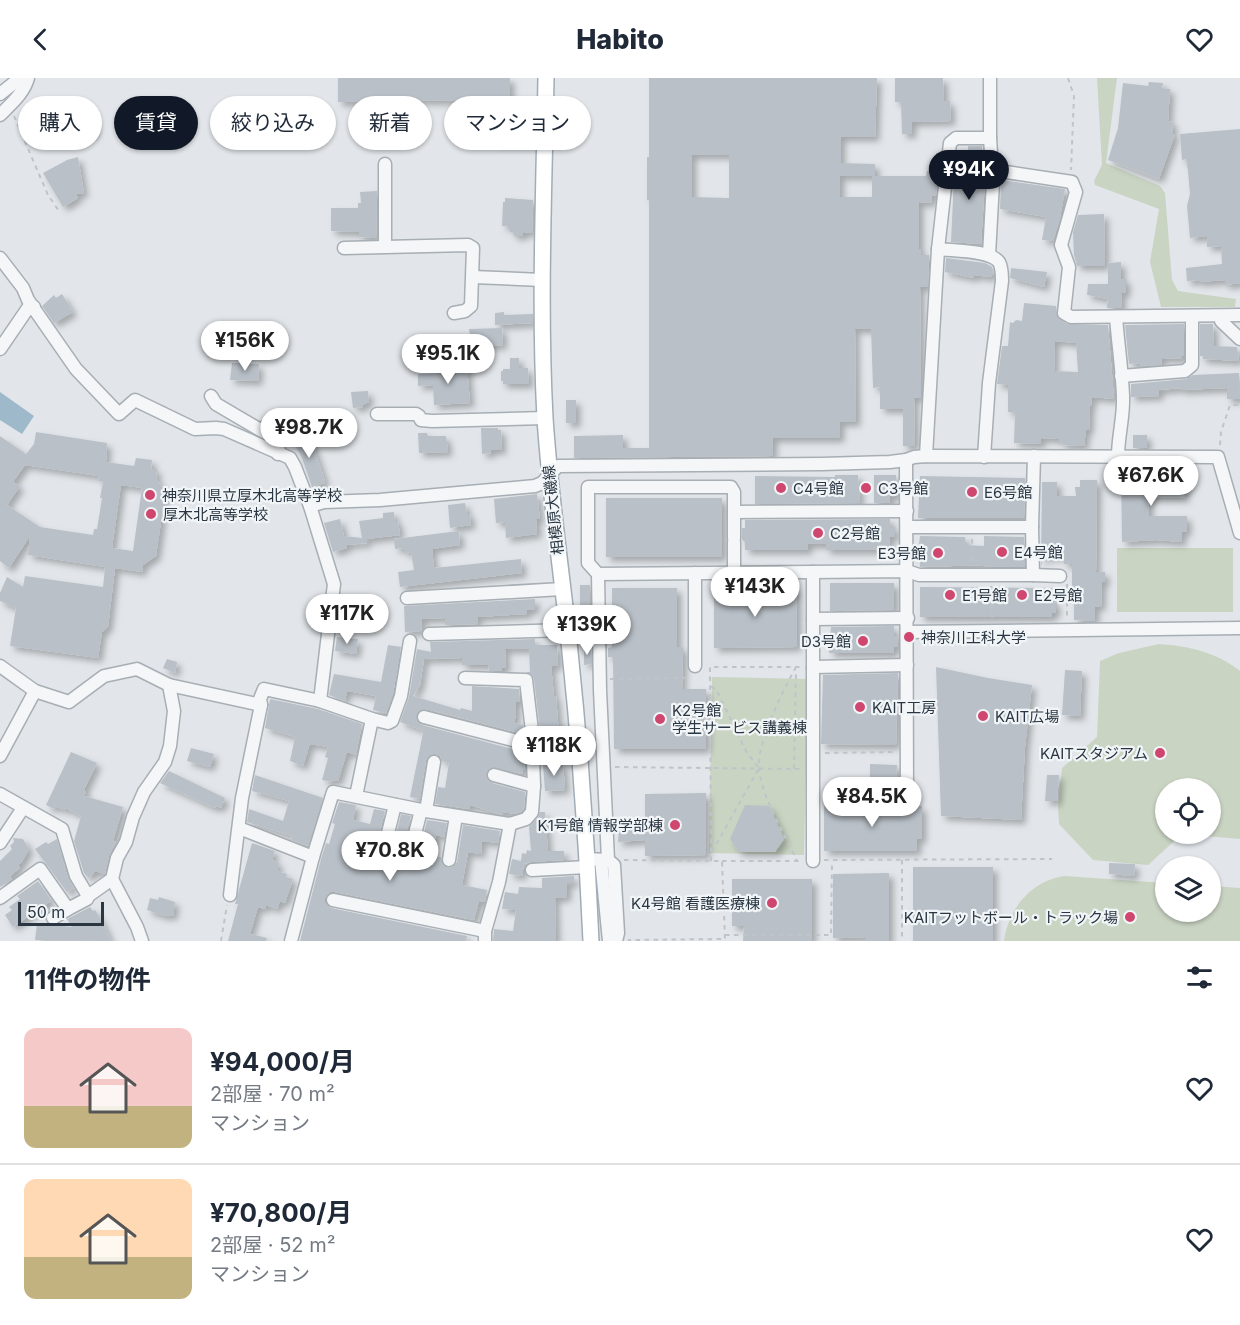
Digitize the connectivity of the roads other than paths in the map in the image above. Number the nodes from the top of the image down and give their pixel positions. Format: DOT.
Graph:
graph roads {
  1 [pos="20,78"];
  2 [pos="28,78"];
  3 [pos="546,78"];
  4 [pos="990,78"];
  5 [pos="0,94"];
  6 [pos="0,115"];
  7 [pos="990,138"];
  8 [pos="385,164"];
  9 [pos="993,170"];
  10 [pos="385,246"];
  11 [pos="344,248"];
  12 [pos="938,249"];
  13 [pos="989,255"];
  14 [pos="0,258"];
  15 [pos="473,277"];
  16 [pos="542,280"];
  17 [pos="34,307"];
  18 [pos="454,313"];
  19 [pos="1240,315"];
  20 [pos="1192,316"];
  21 [pos="1221,316"];
  22 [pos="1116,317"];
  23 [pos="1240,339"];
  24 [pos="0,350"];
  25 [pos="1121,375"];
  26 [pos="210,396"];
  27 [pos="376,414"];
  28 [pos="545,418"];
  29 [pos="296,426"];
  30 [pos="261,431"];
  31 [pos="279,454"];
  32 [pos="926,456"];
  33 [pos="984,456"];
  34 [pos="1034,456"];
  35 [pos="1118,456"];
  36 [pos="906,460"];
  37 [pos="549,474"];
  38 [pos="310,506"];
  39 [pos="906,511"];
  40 [pos="734,512"];
  41 [pos="907,526"];
  42 [pos="1032,527"];
  43 [pos="1240,532"];
  44 [pos="907,571"];
  45 [pos="813,572"];
  46 [pos="695,573"];
  47 [pos="734,573"];
  48 [pos="598,574"];
  49 [pos="1034,575"];
  50 [pos="1060,576"];
  51 [pos="562,589"];
  52 [pos="407,598"];
  53 [pos="908,618"];
  54 [pos="813,619"];
  55 [pos="1240,628"];
  56 [pos="567,630"];
  57 [pos="907,632"];
  58 [pos="429,634"];
  59 [pos="410,641"];
  60 [pos="907,665"];
  61 [pos="0,666"];
  62 [pos="695,666"];
  63 [pos="813,667"];
  64 [pos="465,678"];
  65 [pos="169,686"];
  66 [pos="35,691"];
  67 [pos="320,701"];
  68 [pos="261,705"];
  69 [pos="424,717"];
  70 [pos="372,719"];
  71 [pos="532,751"];
  72 [pos="580,754"];
  73 [pos="0,756"];
  74 [pos="434,762"];
  75 [pos="494,775"];
  76 [pos="534,786"];
  77 [pos="0,794"];
  78 [pos="356,796"];
  79 [pos="907,798"];
  80 [pos="395,805"];
  81 [pos="23,807"];
  82 [pos="424,811"];
  83 [pos="456,816"];
  84 [pos="510,824"];
  85 [pos="239,828"];
  86 [pos="0,843"];
  87 [pos="313,857"];
  88 [pos="448,860"];
  89 [pos="813,861"];
  90 [pos="596,862"];
  91 [pos="532,870"];
  92 [pos="112,879"];
  93 [pos="230,895"];
  94 [pos="88,896"];
  95 [pos="333,900"];
  96 [pos="1,904"];
  97 [pos="68,909"];
  98 [pos="53,918"];
  99 [pos="485,936"];
  100 [pos="142,941"];
  101 [pos="291,941"];
  102 [pos="591,941"];
  103 [pos="609,941"];
  104 [pos="619,941"];
  1 -- 5 [label="street"];
  2 -- 6 [label="street"];
  3 -- 16 [label="main road, 相模原大磯線"];
  4 -- 7 [label="street"];
  7 -- 9 [label="street"];
  7 -- 12 [label="street"];
  8 -- 10 [label="street"];
  9 -- 13 [label="street"];
  9 -- 22 [label="street"];
  10 -- 11 [label="street"];
  10 -- 15 [label="street"];
  12 -- 13 [label="street"];
  12 -- 32 [label="street"];
  13 -- 33 [label="street"];
  14 -- 17 [label="street"];
  15 -- 16 [label="street"];
  15 -- 18 [label="street"];
  16 -- 28 [label="main road, 相模原大磯線"];
  17 -- 24 [label="street"];
  17 -- 31 [label="street"];
  19 -- 21 [label="street"];
  20 -- 21 [label="street"];
  20 -- 22 [label="street"];
  20 -- 25 [label="street"];
  21 -- 23 [label="street"];
  22 -- 25 [label="street"];
  25 -- 35 [label="street"];
  26 -- 30 [label="street"];
  27 -- 28 [label="street"];
  28 -- 37 [label="main road, 相模原大磯線"];
  29 -- 30 [label="street"];
  30 -- 31 [label="street"];
  31 -- 38 [label="street"];
  32 -- 33 [label="street"];
  32 -- 36 [label="street"];
  33 -- 34 [label="street"];
  34 -- 35 [label="street"];
  34 -- 42 [label="street"];
  35 -- 43 [label="street"];
  36 -- 37 [label="street"];
  36 -- 39 [label="street"];
  37 -- 38 [label="street"];
  37 -- 51 [label="main road, 相模原大磯線"];
  38 -- 67 [label="street"];
  39 -- 40 [label="street"];
  39 -- 41 [label="street"];
  40 -- 47 [label="street"];
  40 -- 48 [label="street"];
  41 -- 42 [label="street"];
  41 -- 44 [label="street"];
  42 -- 49 [label="street"];
  44 -- 45 [label="street"];
  44 -- 49 [label="street"];
  44 -- 53 [label="street"];
  45 -- 47 [label="street"];
  45 -- 54 [label="street"];
  46 -- 47 [label="street"];
  46 -- 48 [label="street"];
  46 -- 62 [label="street"];
  48 -- 90 [label="street"];
  49 -- 50 [label="street"];
  51 -- 52 [label="street"];
  51 -- 56 [label="main road, 相模原大磯線"];
  53 -- 54 [label="street"];
  53 -- 57 [label="street"];
  54 -- 63 [label="street"];
  55 -- 57 [label="street"];
  56 -- 58 [label="street"];
  56 -- 72 [label="main road, 相模原大磯線"];
  57 -- 60 [label="street"];
  59 -- 70 [label="street"];
  60 -- 63 [label="street"];
  60 -- 79 [label="street"];
  61 -- 66 [label="street"];
  63 -- 89 [label="street"];
  64 -- 71 [label="street"];
  65 -- 66 [label="street"];
  65 -- 68 [label="street"];
  65 -- 92 [label="street"];
  66 -- 73 [label="street"];
  67 -- 68 [label="street"];
  67 -- 70 [label="street"];
  68 -- 85 [label="street"];
  69 -- 71 [label="street"];
  70 -- 78 [label="street"];
  71 -- 72 [label="street"];
  71 -- 76 [label="street"];
  72 -- 90 [label="main road, 相模原大磯線"];
  74 -- 82 [label="street"];
  75 -- 76 [label="street"];
  76 -- 84 [label="street"];
  77 -- 81 [label="street"];
  78 -- 80 [label="street"];
  78 -- 87 [label="street"];
  80 -- 82 [label="street"];
  80 -- 82 [label="street"];
  81 -- 86 [label="street"];
  81 -- 94 [label="street"];
  82 -- 83 [label="street"];
  83 -- 84 [label="street"];
  83 -- 88 [label="street"];
  84 -- 99 [label="street"];
  85 -- 87 [label="street"];
  85 -- 93 [label="street"];
  87 -- 101 [label="street"];
  90 -- 91 [label="street"];
  90 -- 102 [label="main road, 相模原大磯線"];
  90 -- 103 [label="street"];
  90 -- 104 [label="street"];
  92 -- 94 [label="street"];
  92 -- 100 [label="street"];
  94 -- 97 [label="street"];
  95 -- 99 [label="street"];
  96 -- 97 [label="street"];
  97 -- 98 [label="street"];
}
